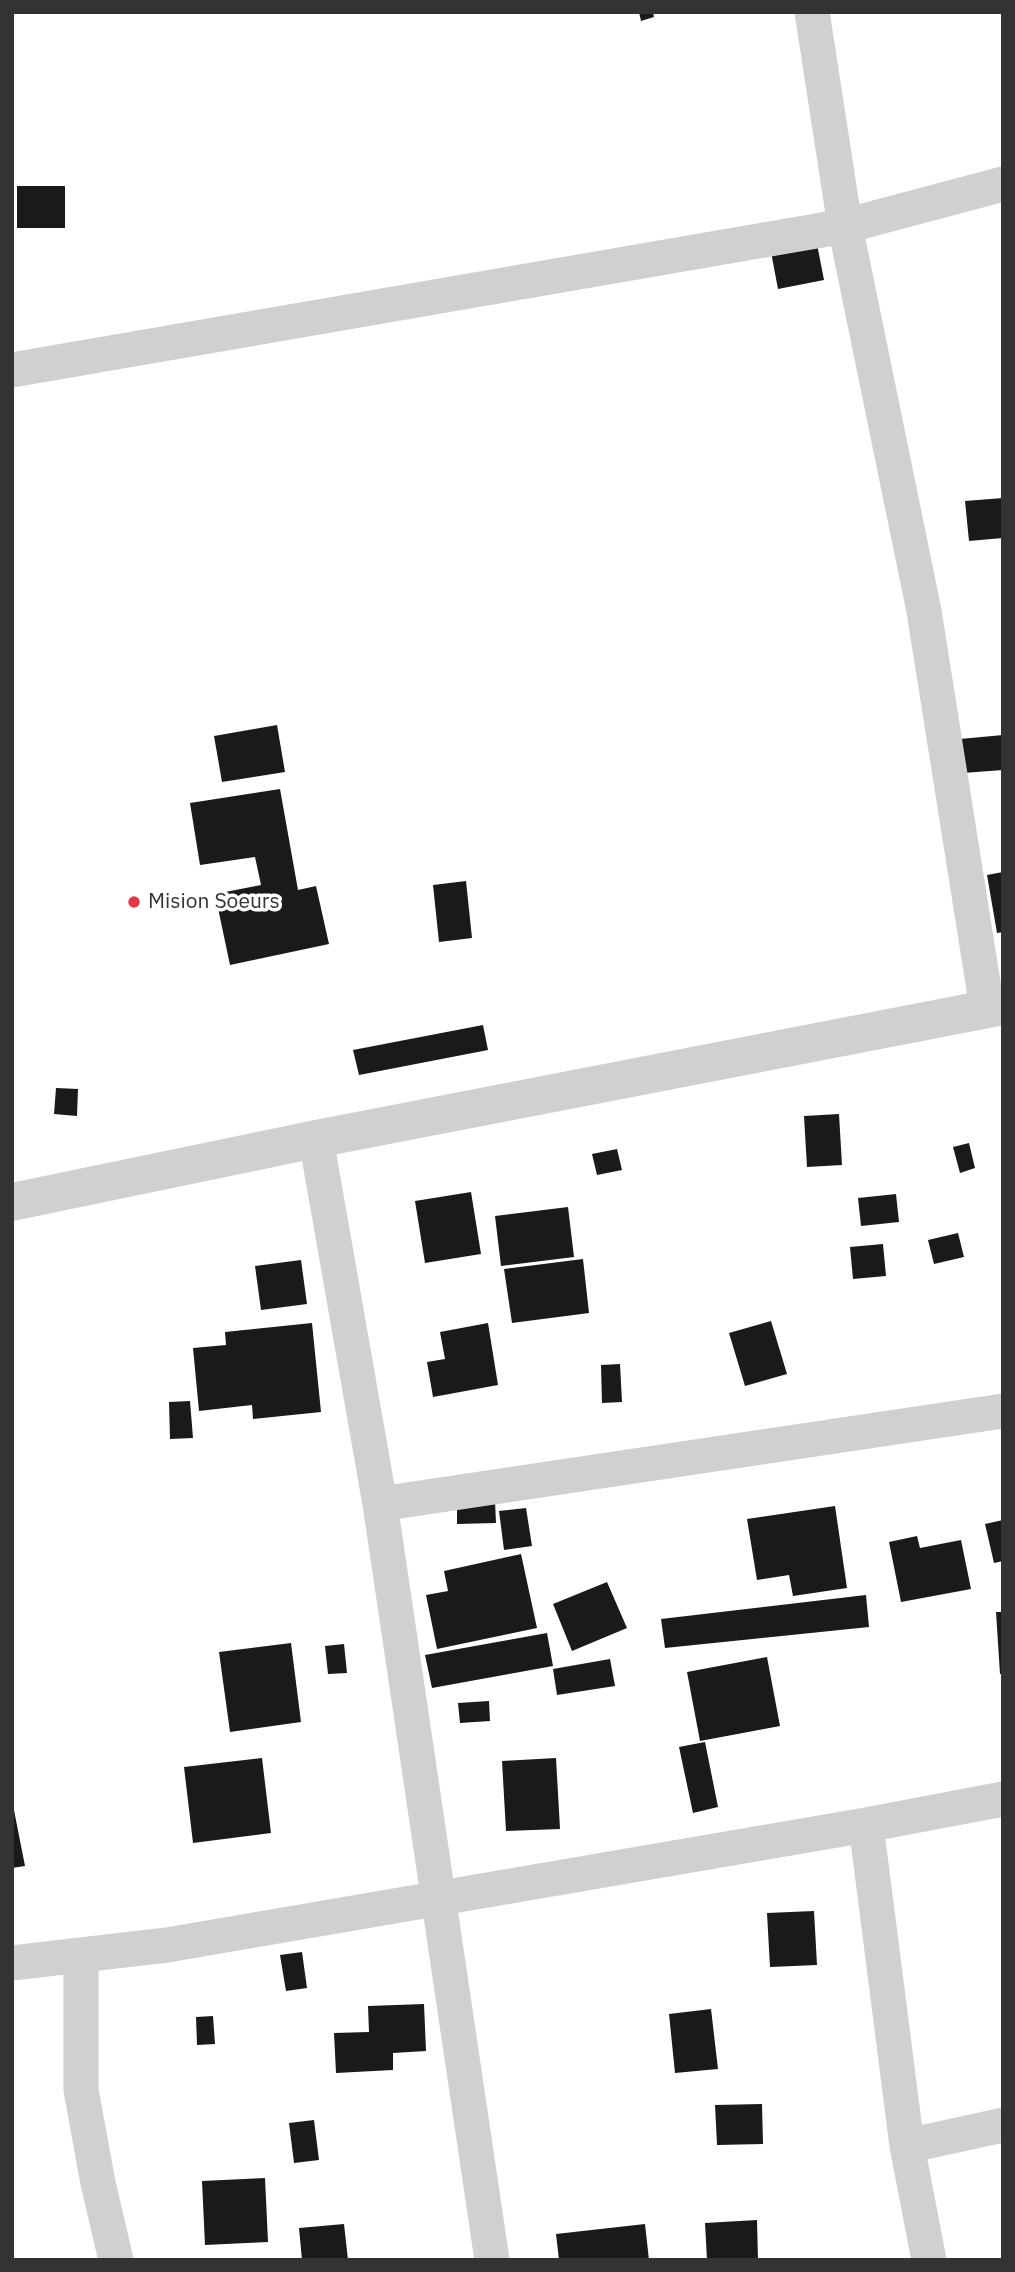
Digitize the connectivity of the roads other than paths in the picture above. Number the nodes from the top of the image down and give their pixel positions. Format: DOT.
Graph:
graph roads {
  1 [pos="812,12"];
  2 [pos="1003,184"];
  3 [pos="845,226"];
  4 [pos="12,370"];
  5 [pos="995,1007"];
  6 [pos="316,1139"];
  7 [pos="12,1202"];
  8 [pos="1003,1411"];
  9 [pos="380,1504"];
  10 [pos="1003,1799"];
  11 [pos="866,1825"];
  12 [pos="439,1899"];
  13 [pos="81,1955"];
  14 [pos="12,1963"];
  15 [pos="1003,2125"];
  16 [pos="907,2146"];
  17 [pos="116,2260"];
  18 [pos="492,2260"];
  19 [pos="929,2260"];
  1 -- 3 [label="street"];
  2 -- 3 [label="street"];
  3 -- 4 [label="street"];
  3 -- 5 [label="street"];
  5 -- 6 [label="street"];
  6 -- 7 [label="street"];
  6 -- 9 [label="street"];
  8 -- 9 [label="street"];
  9 -- 12 [label="street"];
  10 -- 11 [label="street"];
  11 -- 12 [label="street"];
  11 -- 16 [label="street"];
  12 -- 13 [label="street"];
  12 -- 18 [label="street"];
  13 -- 14 [label="street"];
  13 -- 17 [label="street"];
  15 -- 16 [label="street"];
  16 -- 19 [label="street"];
}
